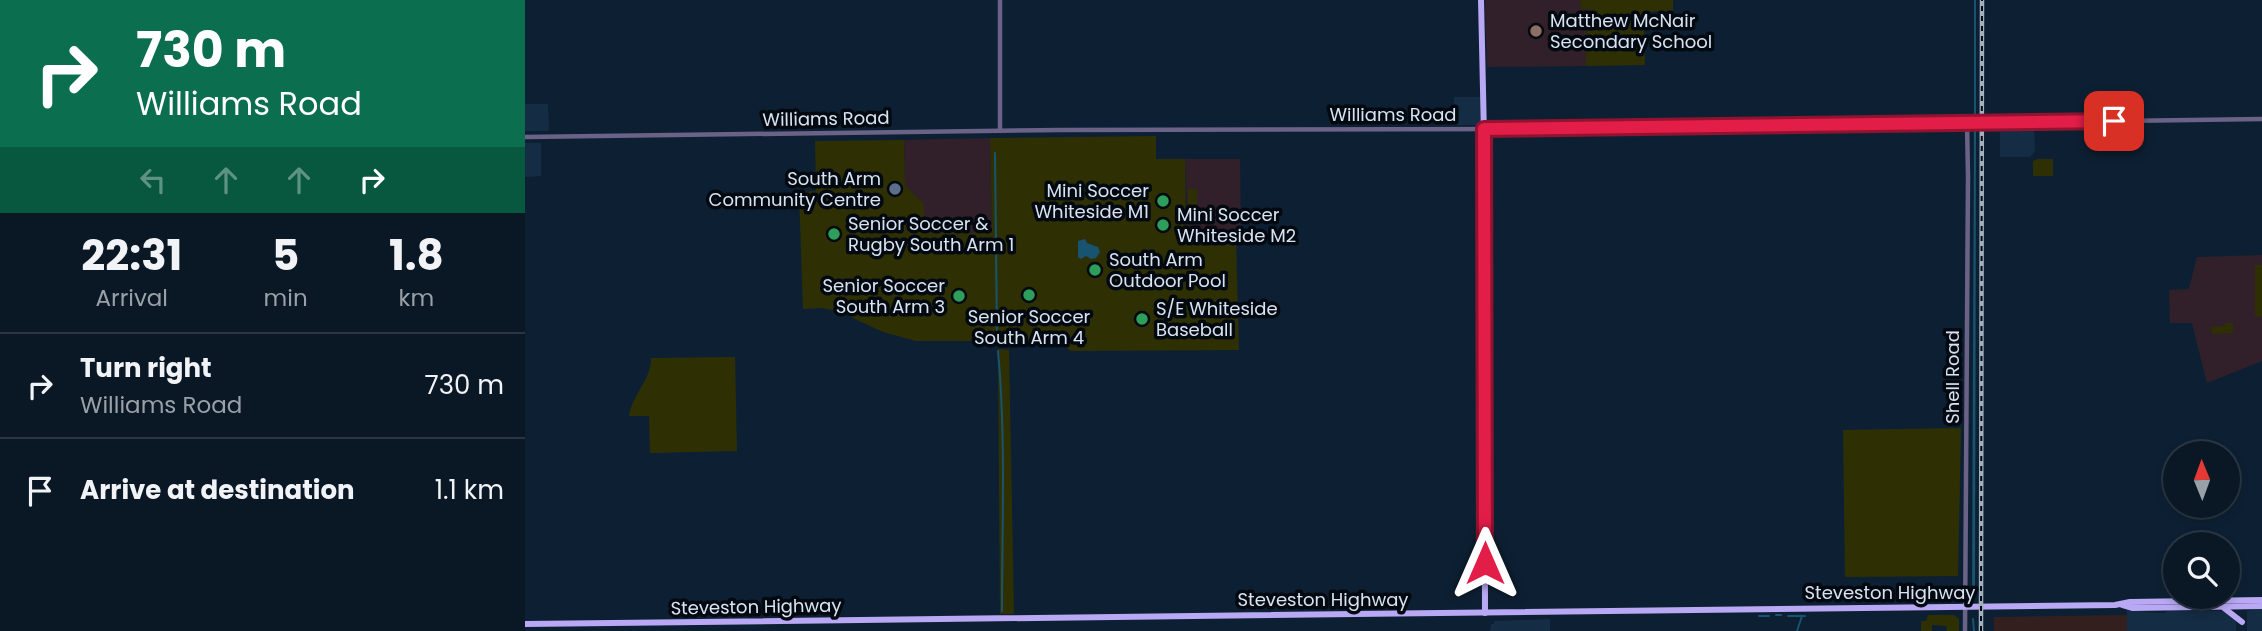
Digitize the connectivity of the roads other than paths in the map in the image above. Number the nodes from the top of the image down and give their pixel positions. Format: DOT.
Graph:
graph roads {
  1 [pos="1000,0"];
  2 [pos="1481,0"];
  3 [pos="2262,119"];
  4 [pos="1967,123"];
  5 [pos="1484,129"];
  6 [pos="1000,131"];
  7 [pos="525,137"];
  8 [pos="2262,600"];
  9 [pos="2122,604"];
  10 [pos="2262,606"];
  11 [pos="1965,607"];
  12 [pos="2240,607"];
  13 [pos="2163,608"];
  14 [pos="2225,609"];
  15 [pos="1485,613"];
  16 [pos="2242,622"];
  17 [pos="525,624"];
  18 [pos="1965,631"];
  1 -- 6 [label="street"];
  2 -- 5 [label="main road"];
  3 -- 4 [label="street, Williams Road"];
  4 -- 5 [label="street, Williams Road"];
  4 -- 11 [label="street, Shell Road"];
  5 -- 6 [label="street, Williams Road"];
  5 -- 15 [label="main road"];
  6 -- 7 [label="street, Williams Road"];
  8 -- 9 [label="main road, Steveston Highway"];
  9 -- 11 [label="main road, Steveston Highway"];
  9 -- 13 [label="main road, Steveston Highway"];
  10 -- 12 [label="main road, Steveston Highway"];
  11 -- 15 [label="main road, Steveston Highway"];
  11 -- 18 [label="street, Shell Road"];
  14 -- 16 [label="main road"];
  15 -- 17 [label="main road, Steveston Highway"];
}
